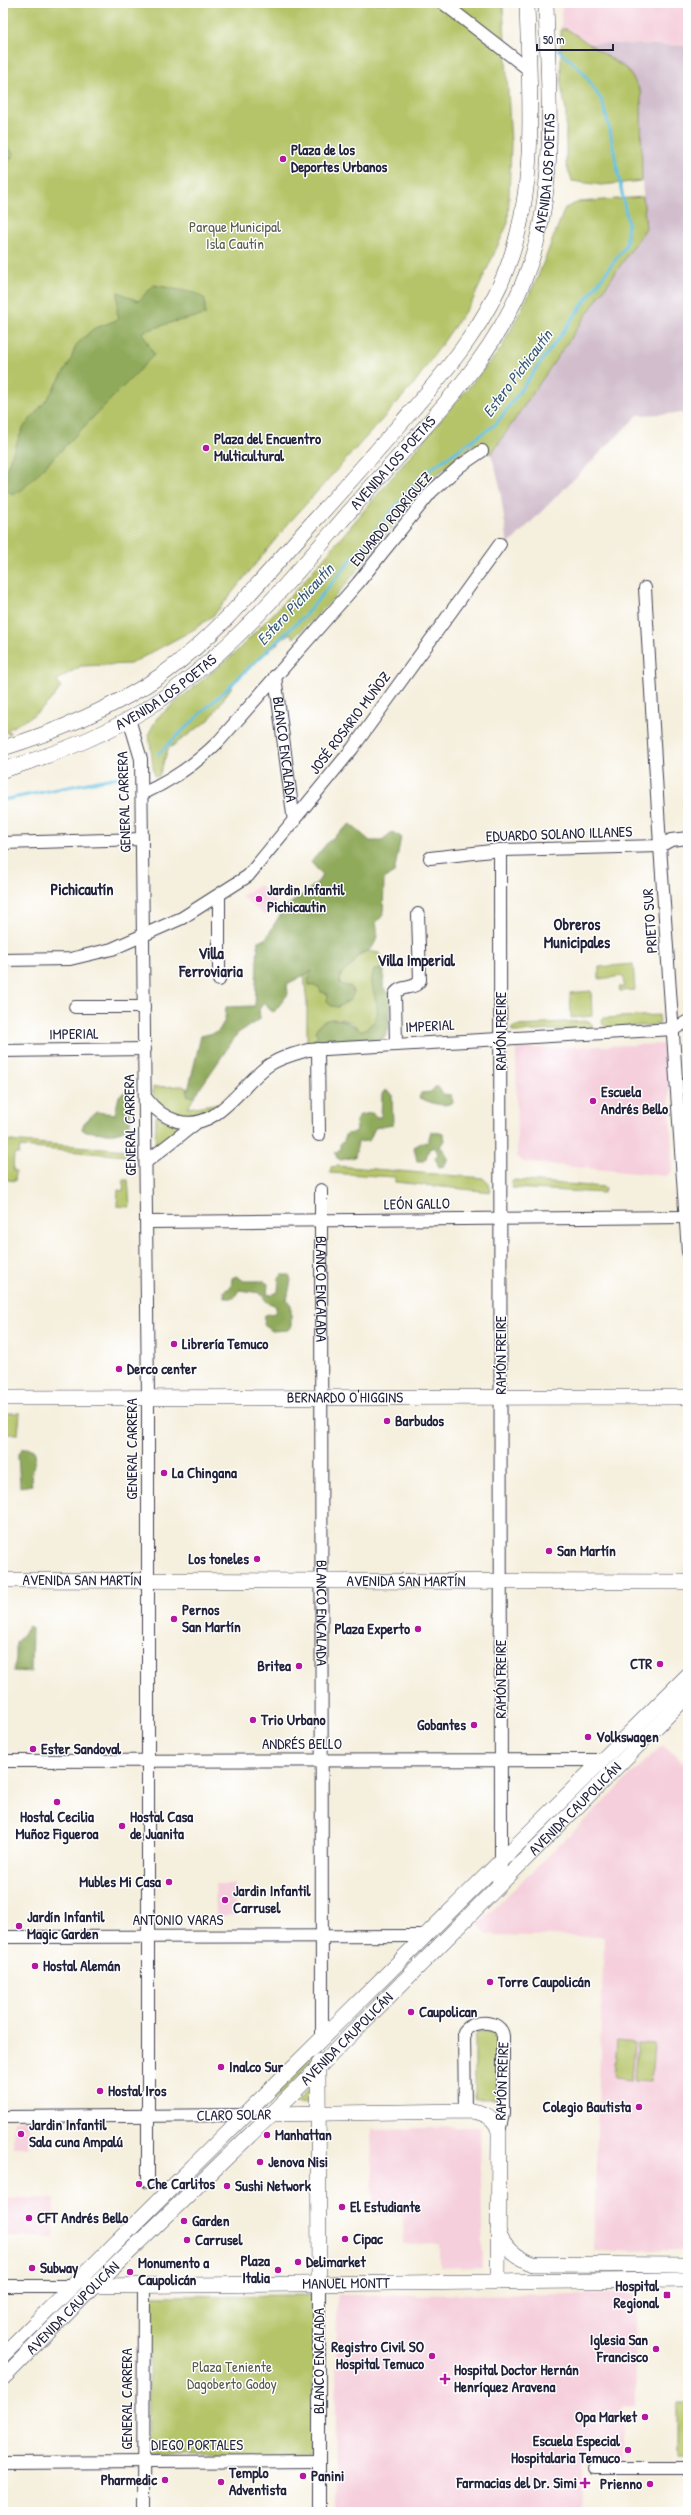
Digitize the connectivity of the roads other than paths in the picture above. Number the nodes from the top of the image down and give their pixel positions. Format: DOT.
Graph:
graph roads {
  1 [pos="443,3"];
  2 [pos="526,3"];
  3 [pos="546,3"];
  4 [pos="528,70"];
  5 [pos="482,451"];
  6 [pos="500,544"];
  7 [pos="646,588"];
  8 [pos="161,675"];
  9 [pos="275,676"];
  10 [pos="129,719"];
  11 [pos="3,748"];
  12 [pos="3,770"];
  13 [pos="142,794"];
  14 [pos="294,822"];
  15 [pos="142,838"];
  16 [pos="688,838"];
  17 [pos="3,843"];
  18 [pos="660,846"];
  19 [pos="500,850"];
  20 [pos="430,858"];
  21 [pos="219,896"];
  22 [pos="418,914"];
  23 [pos="143,936"];
  24 [pos="3,960"];
  25 [pos="219,980"];
  26 [pos="75,1007"];
  27 [pos="144,1007"];
  28 [pos="688,1021"];
  29 [pos="674,1029"];
  30 [pos="501,1038"];
  31 [pos="396,1044"];
  32 [pos="145,1049"];
  33 [pos="318,1049"];
  34 [pos="3,1051"];
  35 [pos="146,1098"];
  36 [pos="195,1124"];
  37 [pos="319,1135"];
  38 [pos="146,1162"];
  39 [pos="321,1190"];
  40 [pos="687,1217"];
  41 [pos="501,1219"];
  42 [pos="146,1222"];
  43 [pos="321,1222"];
  44 [pos="688,1252"];
  45 [pos="148,1397"];
  46 [pos="501,1397"];
  47 [pos="688,1397"];
  48 [pos="3,1398"];
  49 [pos="322,1398"];
  50 [pos="3,1580"];
  51 [pos="148,1580"];
  52 [pos="322,1581"];
  53 [pos="501,1582"];
  54 [pos="688,1582"];
  55 [pos="688,1675"];
  56 [pos="688,1696"];
  57 [pos="147,1760"];
  58 [pos="323,1760"];
  59 [pos="501,1760"];
  60 [pos="602,1760"];
  61 [pos="3,1761"];
  62 [pos="501,1859"];
  63 [pos="497,1887"];
  64 [pos="146,1936"];
  65 [pos="322,1936"];
  66 [pos="424,1936"];
  67 [pos="3,1937"];
  68 [pos="338,2022"];
  69 [pos="322,2037"];
  70 [pos="318,2067"];
  71 [pos="465,2112"];
  72 [pos="271,2114"];
  73 [pos="319,2114"];
  74 [pos="245,2115"];
  75 [pos="146,2116"];
  76 [pos="3,2117"];
  77 [pos="499,2132"];
  78 [pos="148,2182"];
  79 [pos="497,2228"];
  80 [pos="688,2265"];
  81 [pos="688,2280"];
  82 [pos="498,2282"];
  83 [pos="319,2284"];
  84 [pos="3,2286"];
  85 [pos="72,2286"];
  86 [pos="94,2286"];
  87 [pos="144,2286"];
  88 [pos="3,2355"];
  89 [pos="3,2378"];
  90 [pos="143,2461"];
  91 [pos="319,2461"];
  92 [pos="3,2463"];
  93 [pos="594,2468"];
  94 [pos="688,2468"];
  95 [pos="143,2512"];
  96 [pos="319,2512"];
  1 -- 4 [label="street"];
  2 -- 4 [label="main road, AVENIDA LOS POETAS"];
  3 -- 10 [label="main road, AVENIDA LOS POETAS"];
  4 -- 8 [label="main road, AVENIDA LOS POETAS"];
  5 -- 9 [label="street, EDUARDO RODRÍGUEZ"];
  6 -- 14 [label="street, JOSÉ ROSARIO MUÑOZ"];
  7 -- 18 [label="street, PRIETO SUR"];
  8 -- 10 [label="main road"];
  8 -- 11 [label="main road, AVENIDA LOS POETAS"];
  9 -- 13 [label="street, EDUARDO RODRÍGUEZ"];
  9 -- 14 [label="street, BLANCO ENCALADA"];
  10 -- 12 [label="main road, AVENIDA LOS POETAS"];
  10 -- 13 [label="street, GENERAL CARRERA"];
  13 -- 15 [label="street, GENERAL CARRERA"];
  14 -- 21 [label="street, JOSÉ ROSARIO MUÑOZ"];
  15 -- 17 [label="street"];
  15 -- 23 [label="street, GENERAL CARRERA"];
  16 -- 18 [label="street, EDUARDO SOLANO ILLANES"];
  18 -- 19 [label="street, EDUARDO SOLANO ILLANES"];
  18 -- 29 [label="street, PRIETO SUR"];
  19 -- 20 [label="street, EDUARDO SOLANO ILLANES"];
  19 -- 30 [label="street, RAMÓN FREIRE"];
  21 -- 23 [label="street, JOSÉ ROSARIO MUÑOZ"];
  21 -- 25 [label="street"];
  22 -- 31 [label="street"];
  23 -- 24 [label="street, JOSÉ ROSARIO MUÑOZ"];
  23 -- 27 [label="street, GENERAL CARRERA"];
  26 -- 27 [label="street"];
  27 -- 32 [label="street, GENERAL CARRERA"];
  28 -- 29 [label="street, IMPERIAL"];
  29 -- 30 [label="street, IMPERIAL"];
  29 -- 40 [label="street, PRIETO SUR"];
  30 -- 31 [label="street, IMPERIAL"];
  30 -- 41 [label="street, RAMÓN FREIRE"];
  31 -- 33 [label="street, IMPERIAL"];
  32 -- 34 [label="street, IMPERIAL"];
  32 -- 35 [label="street, GENERAL CARRERA"];
  33 -- 36 [label="street, IMPERIAL"];
  33 -- 37 [label="street"];
  35 -- 36 [label="street"];
  35 -- 38 [label="street, GENERAL CARRERA"];
  36 -- 38 [label="street, IMPERIAL"];
  38 -- 42 [label="street, GENERAL CARRERA"];
  39 -- 43 [label="street, BLANCO ENCALADA"];
  40 -- 41 [label="street, LEÓN GALLO"];
  40 -- 44 [label="street, PRIETO SUR"];
  41 -- 43 [label="street, LEÓN GALLO"];
  41 -- 46 [label="street, RAMÓN FREIRE"];
  42 -- 43 [label="street, LEÓN GALLO"];
  42 -- 45 [label="street, GENERAL CARRERA"];
  43 -- 49 [label="street, BLANCO ENCALADA"];
  45 -- 48 [label="main road, BERNARDO O'HIGGINS"];
  45 -- 49 [label="main road, BERNARDO O'HIGGINS"];
  45 -- 51 [label="street, GENERAL CARRERA"];
  46 -- 47 [label="main road, BERNARDO O'HIGGINS"];
  46 -- 49 [label="main road, BERNARDO O'HIGGINS"];
  46 -- 53 [label="street, RAMÓN FREIRE"];
  49 -- 52 [label="street, BLANCO ENCALADA"];
  50 -- 51 [label="main road, AVENIDA SAN MARTÍN"];
  51 -- 52 [label="main road, AVENIDA SAN MARTÍN"];
  51 -- 57 [label="street, GENERAL CARRERA"];
  52 -- 53 [label="main road, AVENIDA SAN MARTÍN"];
  52 -- 58 [label="street, BLANCO ENCALADA"];
  53 -- 54 [label="main road, AVENIDA SAN MARTÍN"];
  53 -- 59 [label="street, RAMÓN FREIRE"];
  55 -- 60 [label="main road, AVENIDA CAUPOLICÁN"];
  56 -- 63 [label="main road, AVENIDA CAUPOLICÁN"];
  57 -- 58 [label="street, ANDRÉS BELLO"];
  57 -- 61 [label="street, ANDRÉS BELLO"];
  57 -- 64 [label="street, GENERAL CARRERA"];
  58 -- 59 [label="street, ANDRÉS BELLO"];
  58 -- 65 [label="street, BLANCO ENCALADA"];
  59 -- 60 [label="street, ANDRÉS BELLO"];
  59 -- 62 [label="street, RAMÓN FREIRE"];
  60 -- 62 [label="main road, AVENIDA CAUPOLICÁN"];
  62 -- 63 [label="street, RAMÓN FREIRE"];
  62 -- 66 [label="main road, AVENIDA CAUPOLICÁN"];
  63 -- 70 [label="main road, AVENIDA CAUPOLICÁN"];
  64 -- 65 [label="street, ANTONIO VARAS"];
  64 -- 67 [label="street, ANTONIO VARAS"];
  64 -- 75 [label="street, GENERAL CARRERA"];
  65 -- 66 [label="street, ANTONIO VARAS"];
  65 -- 69 [label="street, BLANCO ENCALADA"];
  66 -- 68 [label="main road, AVENIDA CAUPOLICÁN"];
  68 -- 69 [label="main road, AVENIDA CAUPOLICÁN"];
  68 -- 70 [label="main road"];
  69 -- 74 [label="main road, AVENIDA CAUPOLICÁN"];
  70 -- 72 [label="main road, AVENIDA CAUPOLICÁN"];
  70 -- 73 [label="main road, BLANCO ENCALADA"];
  71 -- 73 [label="main road, CLARO SOLAR"];
  71 -- 77 [label="main road, RAMÓN FREIRE"];
  71 -- 77 [label="street, RAMÓN FREIRE"];
  72 -- 73 [label="main road, CLARO SOLAR"];
  72 -- 74 [label="main road, CLARO SOLAR"];
  72 -- 86 [label="main road, AVENIDA CAUPOLICÁN"];
  73 -- 83 [label="main road, BLANCO ENCALADA"];
  74 -- 75 [label="street, CLARO SOLAR"];
  74 -- 85 [label="main road, AVENIDA CAUPOLICÁN"];
  75 -- 76 [label="street, CLARO SOLAR"];
  75 -- 78 [label="street, GENERAL CARRERA"];
  77 -- 79 [label="main road, RAMÓN FREIRE"];
  79 -- 80 [label="main road"];
  79 -- 82 [label="main road, RAMÓN FREIRE"];
  81 -- 82 [label="main road, MANUEL MONTT"];
  82 -- 83 [label="main road, MANUEL MONTT"];
  83 -- 87 [label="main road, MANUEL MONTT"];
  83 -- 91 [label="street, BLANCO ENCALADA"];
  84 -- 85 [label="street, MANUEL MONTT"];
  85 -- 86 [label="main road, MANUEL MONTT"];
  85 -- 88 [label="main road, AVENIDA CAUPOLICÁN"];
  86 -- 87 [label="main road, MANUEL MONTT"];
  86 -- 89 [label="main road, AVENIDA CAUPOLICÁN"];
  87 -- 90 [label="street, GENERAL CARRERA"];
  90 -- 91 [label="street, DIEGO PORTALES"];
  90 -- 92 [label="street, DIEGO PORTALES"];
  90 -- 95 [label="street, GENERAL CARRERA"];
  91 -- 96 [label="street, BLANCO ENCALADA"];
  93 -- 94 [label="street"];
}
